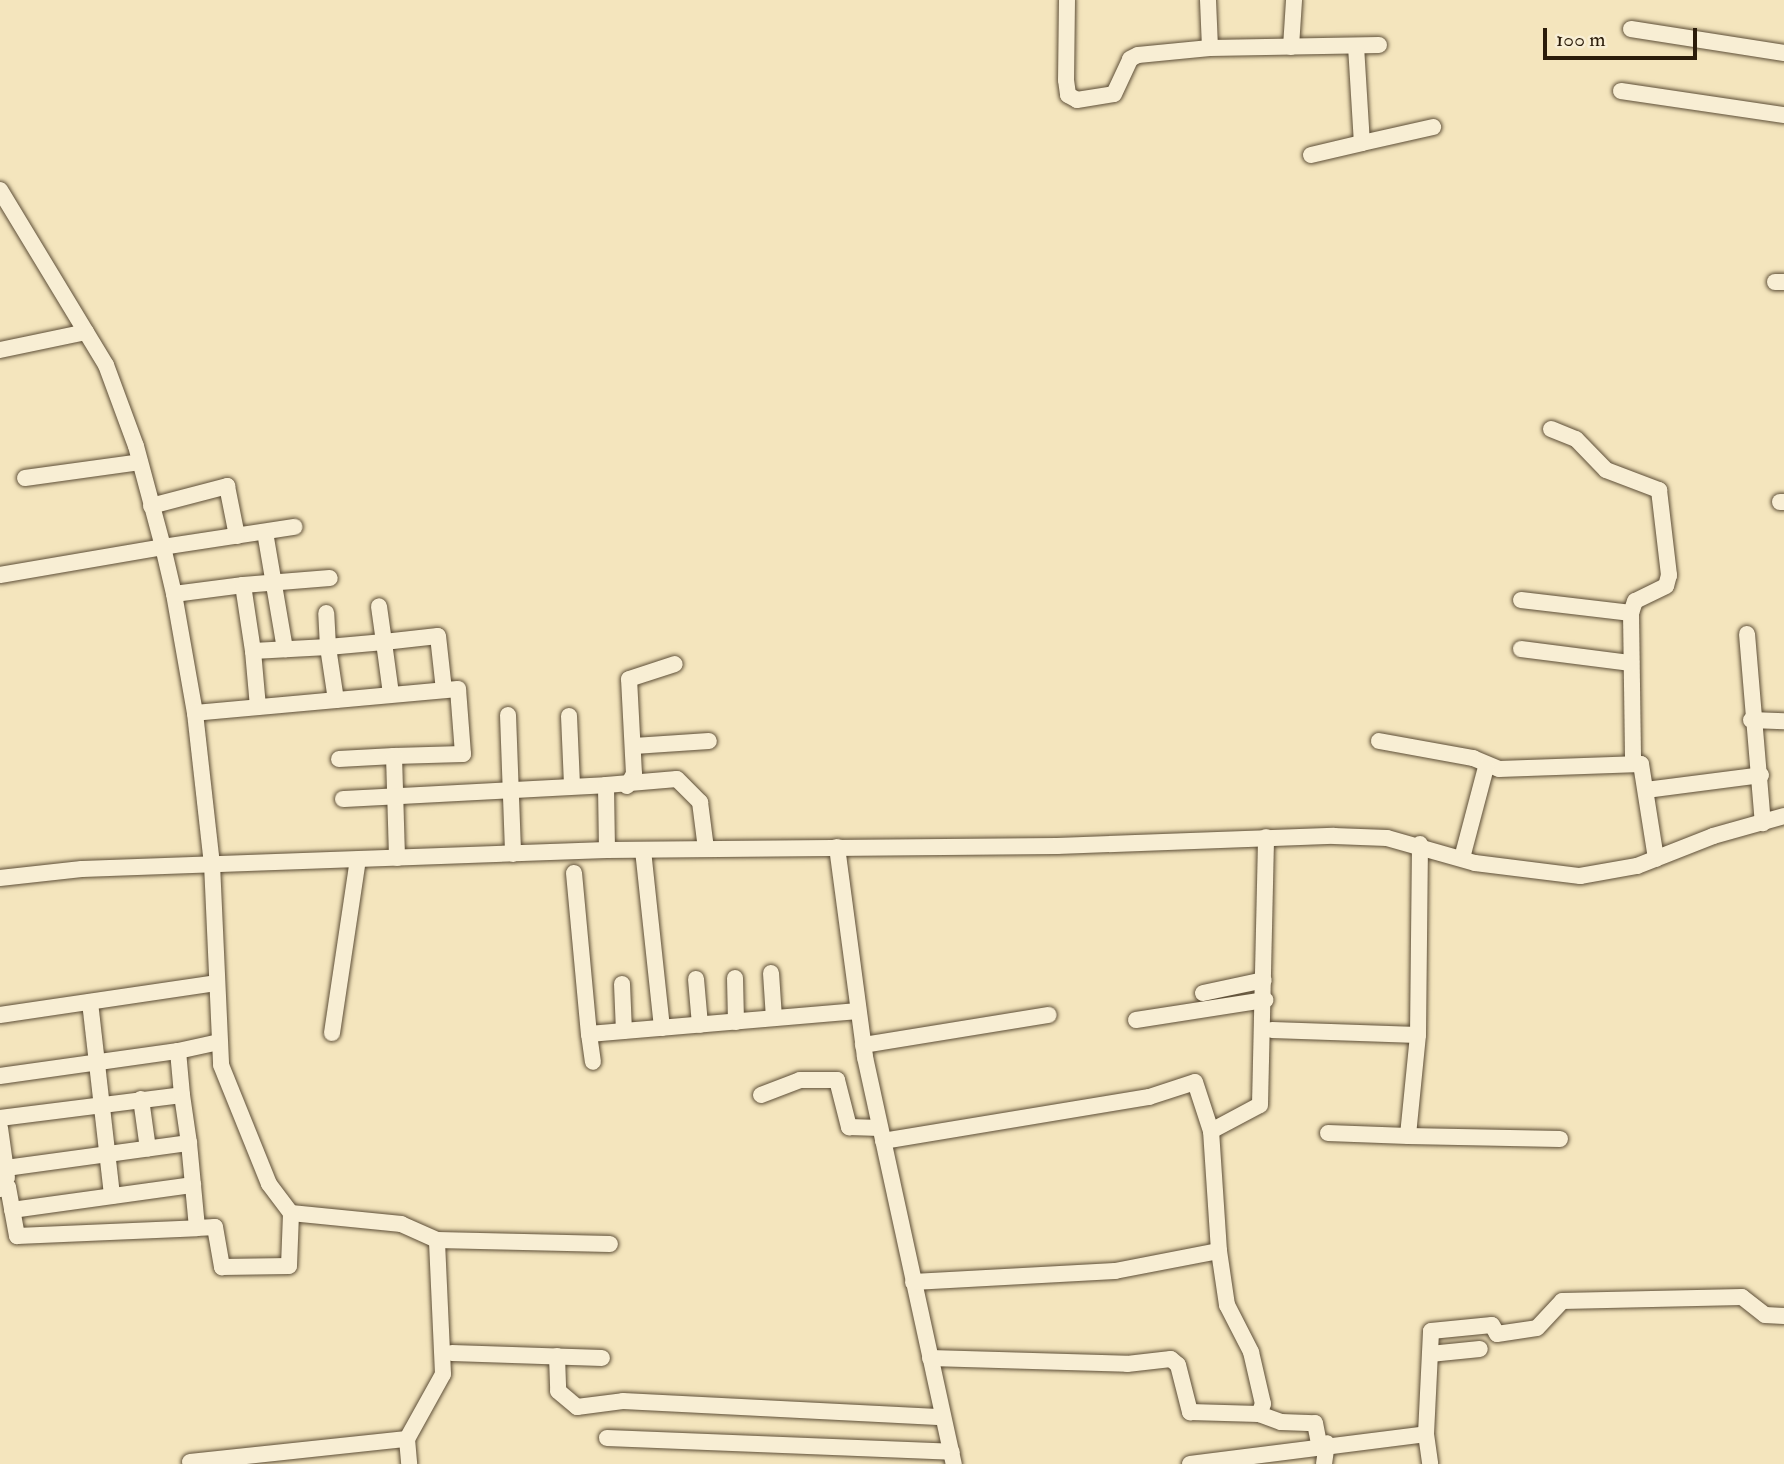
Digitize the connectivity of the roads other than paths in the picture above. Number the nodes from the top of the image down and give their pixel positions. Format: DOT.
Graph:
graph roads {
  1 [pos="1068,0"];
  2 [pos="1208,0"];
  3 [pos="1294,0"];
  4 [pos="1631,29"];
  5 [pos="1379,45"];
  6 [pos="1356,46"];
  7 [pos="1291,47"];
  8 [pos="1210,48"];
  9 [pos="1784,53"];
  10 [pos="1621,90"];
  11 [pos="1784,115"];
  12 [pos="1433,127"];
  13 [pos="1362,143"];
  14 [pos="1311,155"];
  15 [pos="0,190"];
  16 [pos="86,332"];
  17 [pos="0,350"];
  18 [pos="1551,429"];
  19 [pos="139,462"];
  20 [pos="24,478"];
  21 [pos="151,506"];
  22 [pos="294,527"];
  23 [pos="265,531"];
  24 [pos="237,536"];
  25 [pos="163,547"];
  26 [pos="0,575"];
  27 [pos="330,578"];
  28 [pos="273,583"];
  29 [pos="243,585"];
  30 [pos="174,594"];
  31 [pos="1521,600"];
  32 [pos="379,606"];
  33 [pos="326,612"];
  34 [pos="1631,614"];
  35 [pos="1747,634"];
  36 [pos="384,642"];
  37 [pos="328,647"];
  38 [pos="285,649"];
  39 [pos="1521,649"];
  40 [pos="253,651"];
  41 [pos="1631,663"];
  42 [pos="675,664"];
  43 [pos="444,690"];
  44 [pos="391,694"];
  45 [pos="336,700"];
  46 [pos="258,707"];
  47 [pos="195,713"];
  48 [pos="508,715"];
  49 [pos="569,716"];
  50 [pos="1751,720"];
  51 [pos="1784,721"];
  52 [pos="709,741"];
  53 [pos="1379,741"];
  54 [pos="634,746"];
  55 [pos="394,756"];
  56 [pos="339,759"];
  57 [pos="1633,761"];
  58 [pos="1486,767"];
  59 [pos="1761,775"];
  60 [pos="572,784"];
  61 [pos="606,785"];
  62 [pos="626,786"];
  63 [pos="509,787"];
  64 [pos="1646,790"];
  65 [pos="396,797"];
  66 [pos="343,800"];
  67 [pos="1784,816"];
  68 [pos="1763,823"];
  69 [pos="1266,837"];
  70 [pos="1420,844"];
  71 [pos="837,847"];
  72 [pos="706,849"];
  73 [pos="607,850"];
  74 [pos="643,850"];
  75 [pos="513,853"];
  76 [pos="397,858"];
  77 [pos="1462,858"];
  78 [pos="1656,859"];
  79 [pos="358,860"];
  80 [pos="212,864"];
  81 [pos="574,873"];
  82 [pos="0,878"];
  83 [pos="771,973"];
  84 [pos="735,978"];
  85 [pos="696,979"];
  86 [pos="1264,980"];
  87 [pos="216,983"];
  88 [pos="622,984"];
  89 [pos="1203,993"];
  90 [pos="1265,1000"];
  91 [pos="90,1002"];
  92 [pos="858,1012"];
  93 [pos="0,1015"];
  94 [pos="1049,1015"];
  95 [pos="774,1018"];
  96 [pos="1136,1020"];
  97 [pos="736,1022"];
  98 [pos="700,1025"];
  99 [pos="662,1028"];
  100 [pos="1272,1030"];
  101 [pos="624,1031"];
  102 [pos="332,1033"];
  103 [pos="589,1034"];
  104 [pos="1418,1035"];
  105 [pos="219,1042"];
  106 [pos="863,1045"];
  107 [pos="178,1051"];
  108 [pos="96,1062"];
  109 [pos="593,1062"];
  110 [pos="0,1076"];
  111 [pos="182,1095"];
  112 [pos="761,1095"];
  113 [pos="141,1099"];
  114 [pos="101,1105"];
  115 [pos="0,1118"];
  116 [pos="0,1128"];
  117 [pos="1211,1131"];
  118 [pos="1328,1133"];
  119 [pos="881,1134"];
  120 [pos="1408,1136"];
  121 [pos="1560,1139"];
  122 [pos="189,1143"];
  123 [pos="148,1149"];
  124 [pos="107,1155"];
  125 [pos="6,1168"];
  126 [pos="193,1185"];
  127 [pos="4,1188"];
  128 [pos="112,1196"];
  129 [pos="12,1210"];
  130 [pos="291,1213"];
  131 [pos="197,1228"];
  132 [pos="17,1236"];
  133 [pos="0,1238"];
  134 [pos="437,1240"];
  135 [pos="610,1244"];
  136 [pos="1219,1251"];
  137 [pos="913,1282"];
  138 [pos="1784,1316"];
  139 [pos="1480,1349"];
  140 [pos="452,1353"];
  141 [pos="1430,1354"];
  142 [pos="557,1356"];
  143 [pos="602,1358"];
  144 [pos="930,1358"];
  145 [pos="1259,1414"];
  146 [pos="943,1417"];
  147 [pos="1426,1434"];
  148 [pos="607,1438"];
  149 [pos="407,1439"];
  150 [pos="1323,1444"];
  151 [pos="953,1458"];
  152 [pos="190,1462"];
  153 [pos="409,1464"];
  154 [pos="1190,1464"];
  155 [pos="1324,1464"];
  156 [pos="1430,1464"];
  1 -- 8 [label="street"];
  2 -- 8 [label="street"];
  3 -- 7 [label="street"];
  4 -- 9 [label="street"];
  5 -- 6 [label="street"];
  6 -- 7 [label="street"];
  6 -- 13 [label="street"];
  7 -- 8 [label="street"];
  10 -- 11 [label="street"];
  12 -- 13 [label="street"];
  13 -- 14 [label="street"];
  15 -- 16 [label="street"];
  16 -- 17 [label="street"];
  16 -- 19 [label="street"];
  18 -- 34 [label="street"];
  19 -- 20 [label="street"];
  19 -- 21 [label="street"];
  21 -- 24 [label="street"];
  21 -- 25 [label="street"];
  22 -- 23 [label="street"];
  23 -- 24 [label="street"];
  23 -- 28 [label="street"];
  24 -- 25 [label="street"];
  25 -- 26 [label="street"];
  25 -- 30 [label="street"];
  27 -- 28 [label="street"];
  28 -- 29 [label="street"];
  28 -- 38 [label="street"];
  29 -- 30 [label="street"];
  29 -- 40 [label="street"];
  30 -- 47 [label="street"];
  31 -- 34 [label="street"];
  32 -- 36 [label="street"];
  33 -- 37 [label="street"];
  34 -- 41 [label="street"];
  35 -- 50 [label="street"];
  36 -- 37 [label="street"];
  36 -- 43 [label="street"];
  36 -- 44 [label="street"];
  37 -- 38 [label="street"];
  37 -- 45 [label="street"];
  38 -- 40 [label="street"];
  39 -- 41 [label="street"];
  40 -- 46 [label="street"];
  41 -- 57 [label="street"];
  42 -- 54 [label="street"];
  43 -- 44 [label="street"];
  43 -- 55 [label="street"];
  44 -- 45 [label="street"];
  45 -- 46 [label="street"];
  46 -- 47 [label="street"];
  47 -- 80 [label="street"];
  48 -- 63 [label="street"];
  49 -- 60 [label="street"];
  50 -- 51 [label="street"];
  50 -- 59 [label="street"];
  52 -- 54 [label="street"];
  53 -- 58 [label="street"];
  54 -- 62 [label="street"];
  55 -- 56 [label="street"];
  55 -- 65 [label="street"];
  57 -- 58 [label="street"];
  57 -- 64 [label="street"];
  58 -- 77 [label="street"];
  59 -- 64 [label="street"];
  59 -- 68 [label="street"];
  60 -- 61 [label="street"];
  60 -- 63 [label="street"];
  61 -- 62 [label="street"];
  61 -- 73 [label="street"];
  62 -- 72 [label="street"];
  63 -- 65 [label="street"];
  63 -- 75 [label="street"];
  64 -- 78 [label="street"];
  65 -- 66 [label="street"];
  65 -- 76 [label="street"];
  67 -- 68 [label="street"];
  68 -- 78 [label="street"];
  69 -- 70 [label="street"];
  69 -- 71 [label="street"];
  69 -- 86 [label="street"];
  70 -- 77 [label="street"];
  70 -- 104 [label="street"];
  71 -- 72 [label="street"];
  71 -- 92 [label="street"];
  72 -- 74 [label="street"];
  73 -- 74 [label="street"];
  73 -- 75 [label="street"];
  74 -- 99 [label="street"];
  75 -- 76 [label="street"];
  76 -- 79 [label="street"];
  77 -- 78 [label="street"];
  79 -- 80 [label="street"];
  79 -- 102 [label="street"];
  80 -- 82 [label="street"];
  80 -- 87 [label="street"];
  81 -- 103 [label="street"];
  83 -- 95 [label="street"];
  84 -- 97 [label="street"];
  85 -- 98 [label="street"];
  86 -- 89 [label="street"];
  86 -- 90 [label="street"];
  87 -- 91 [label="street"];
  87 -- 105 [label="street"];
  88 -- 101 [label="street"];
  90 -- 96 [label="street"];
  90 -- 117 [label="street"];
  91 -- 93 [label="street"];
  91 -- 108 [label="street"];
  92 -- 95 [label="street"];
  92 -- 106 [label="street"];
  94 -- 106 [label="street"];
  95 -- 97 [label="street"];
  97 -- 98 [label="street"];
  98 -- 99 [label="street"];
  99 -- 101 [label="street"];
  100 -- 104 [label="street"];
  101 -- 103 [label="street"];
  103 -- 109 [label="street"];
  104 -- 120 [label="street"];
  105 -- 107 [label="street"];
  105 -- 130 [label="street"];
  106 -- 119 [label="street"];
  107 -- 108 [label="street"];
  107 -- 111 [label="street"];
  108 -- 110 [label="street"];
  108 -- 114 [label="street"];
  111 -- 113 [label="street"];
  111 -- 122 [label="street"];
  112 -- 119 [label="street"];
  113 -- 114 [label="street"];
  113 -- 123 [label="street"];
  114 -- 115 [label="street"];
  114 -- 124 [label="street"];
  116 -- 125 [label="street"];
  117 -- 119 [label="street"];
  117 -- 136 [label="street"];
  118 -- 120 [label="street"];
  119 -- 137 [label="street"];
  120 -- 121 [label="street"];
  122 -- 123 [label="street"];
  122 -- 126 [label="street"];
  123 -- 124 [label="street"];
  124 -- 125 [label="street"];
  124 -- 128 [label="street"];
  125 -- 127 [label="street"];
  126 -- 128 [label="street"];
  126 -- 131 [label="street"];
  127 -- 129 [label="street"];
  128 -- 129 [label="street"];
  129 -- 132 [label="street"];
  130 -- 131 [label="street"];
  130 -- 134 [label="street"];
  131 -- 132 [label="street"];
  132 -- 133 [label="street"];
  134 -- 135 [label="street"];
  134 -- 149 [label="street"];
  136 -- 137 [label="street"];
  136 -- 145 [label="street"];
  137 -- 144 [label="street"];
  138 -- 141 [label="street"];
  139 -- 141 [label="street"];
  140 -- 142 [label="street"];
  141 -- 147 [label="street"];
  142 -- 143 [label="street"];
  142 -- 146 [label="street"];
  144 -- 145 [label="street"];
  144 -- 146 [label="street"];
  145 -- 150 [label="street"];
  146 -- 151 [label="street"];
  147 -- 150 [label="street"];
  147 -- 156 [label="street"];
  148 -- 151 [label="street"];
  149 -- 152 [label="street"];
  149 -- 153 [label="street"];
  150 -- 154 [label="street"];
  150 -- 155 [label="street"];
}
